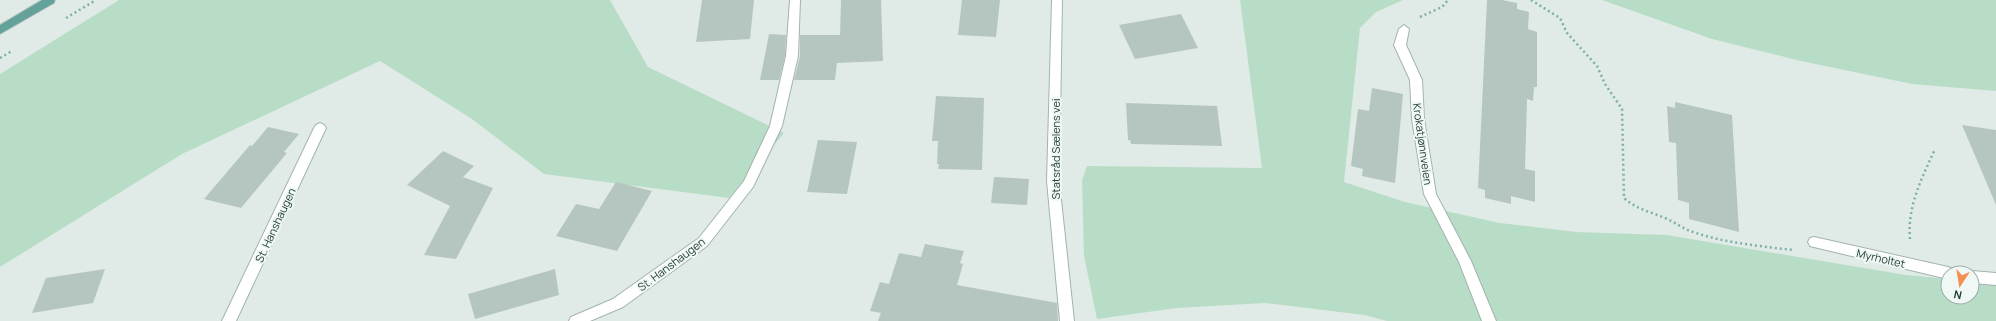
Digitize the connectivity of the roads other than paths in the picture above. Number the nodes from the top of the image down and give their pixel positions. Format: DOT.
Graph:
graph roads {
  1 [pos="50,0"];
  2 [pos="795,0"];
  3 [pos="1057,0"];
  4 [pos="1404,29"];
  5 [pos="0,30"];
  6 [pos="320,128"];
  7 [pos="1814,242"];
  8 [pos="1940,271"];
  9 [pos="1980,278"];
  10 [pos="1996,279"];
  11 [pos="229,321"];
  12 [pos="576,321"];
  13 [pos="1068,321"];
  14 [pos="1489,321"];
  1 -- 5 [label="main road"];
  2 -- 12 [label="street, St. Hanshaugen"];
  3 -- 13 [label="street, Statsråd Sælens vei"];
  4 -- 14 [label="street, Krokatjønnveien"];
  6 -- 11 [label="street, St. Hanshaugen"];
  7 -- 8 [label="street, Myrholtet"];
  9 -- 10 [label="street"];
}
